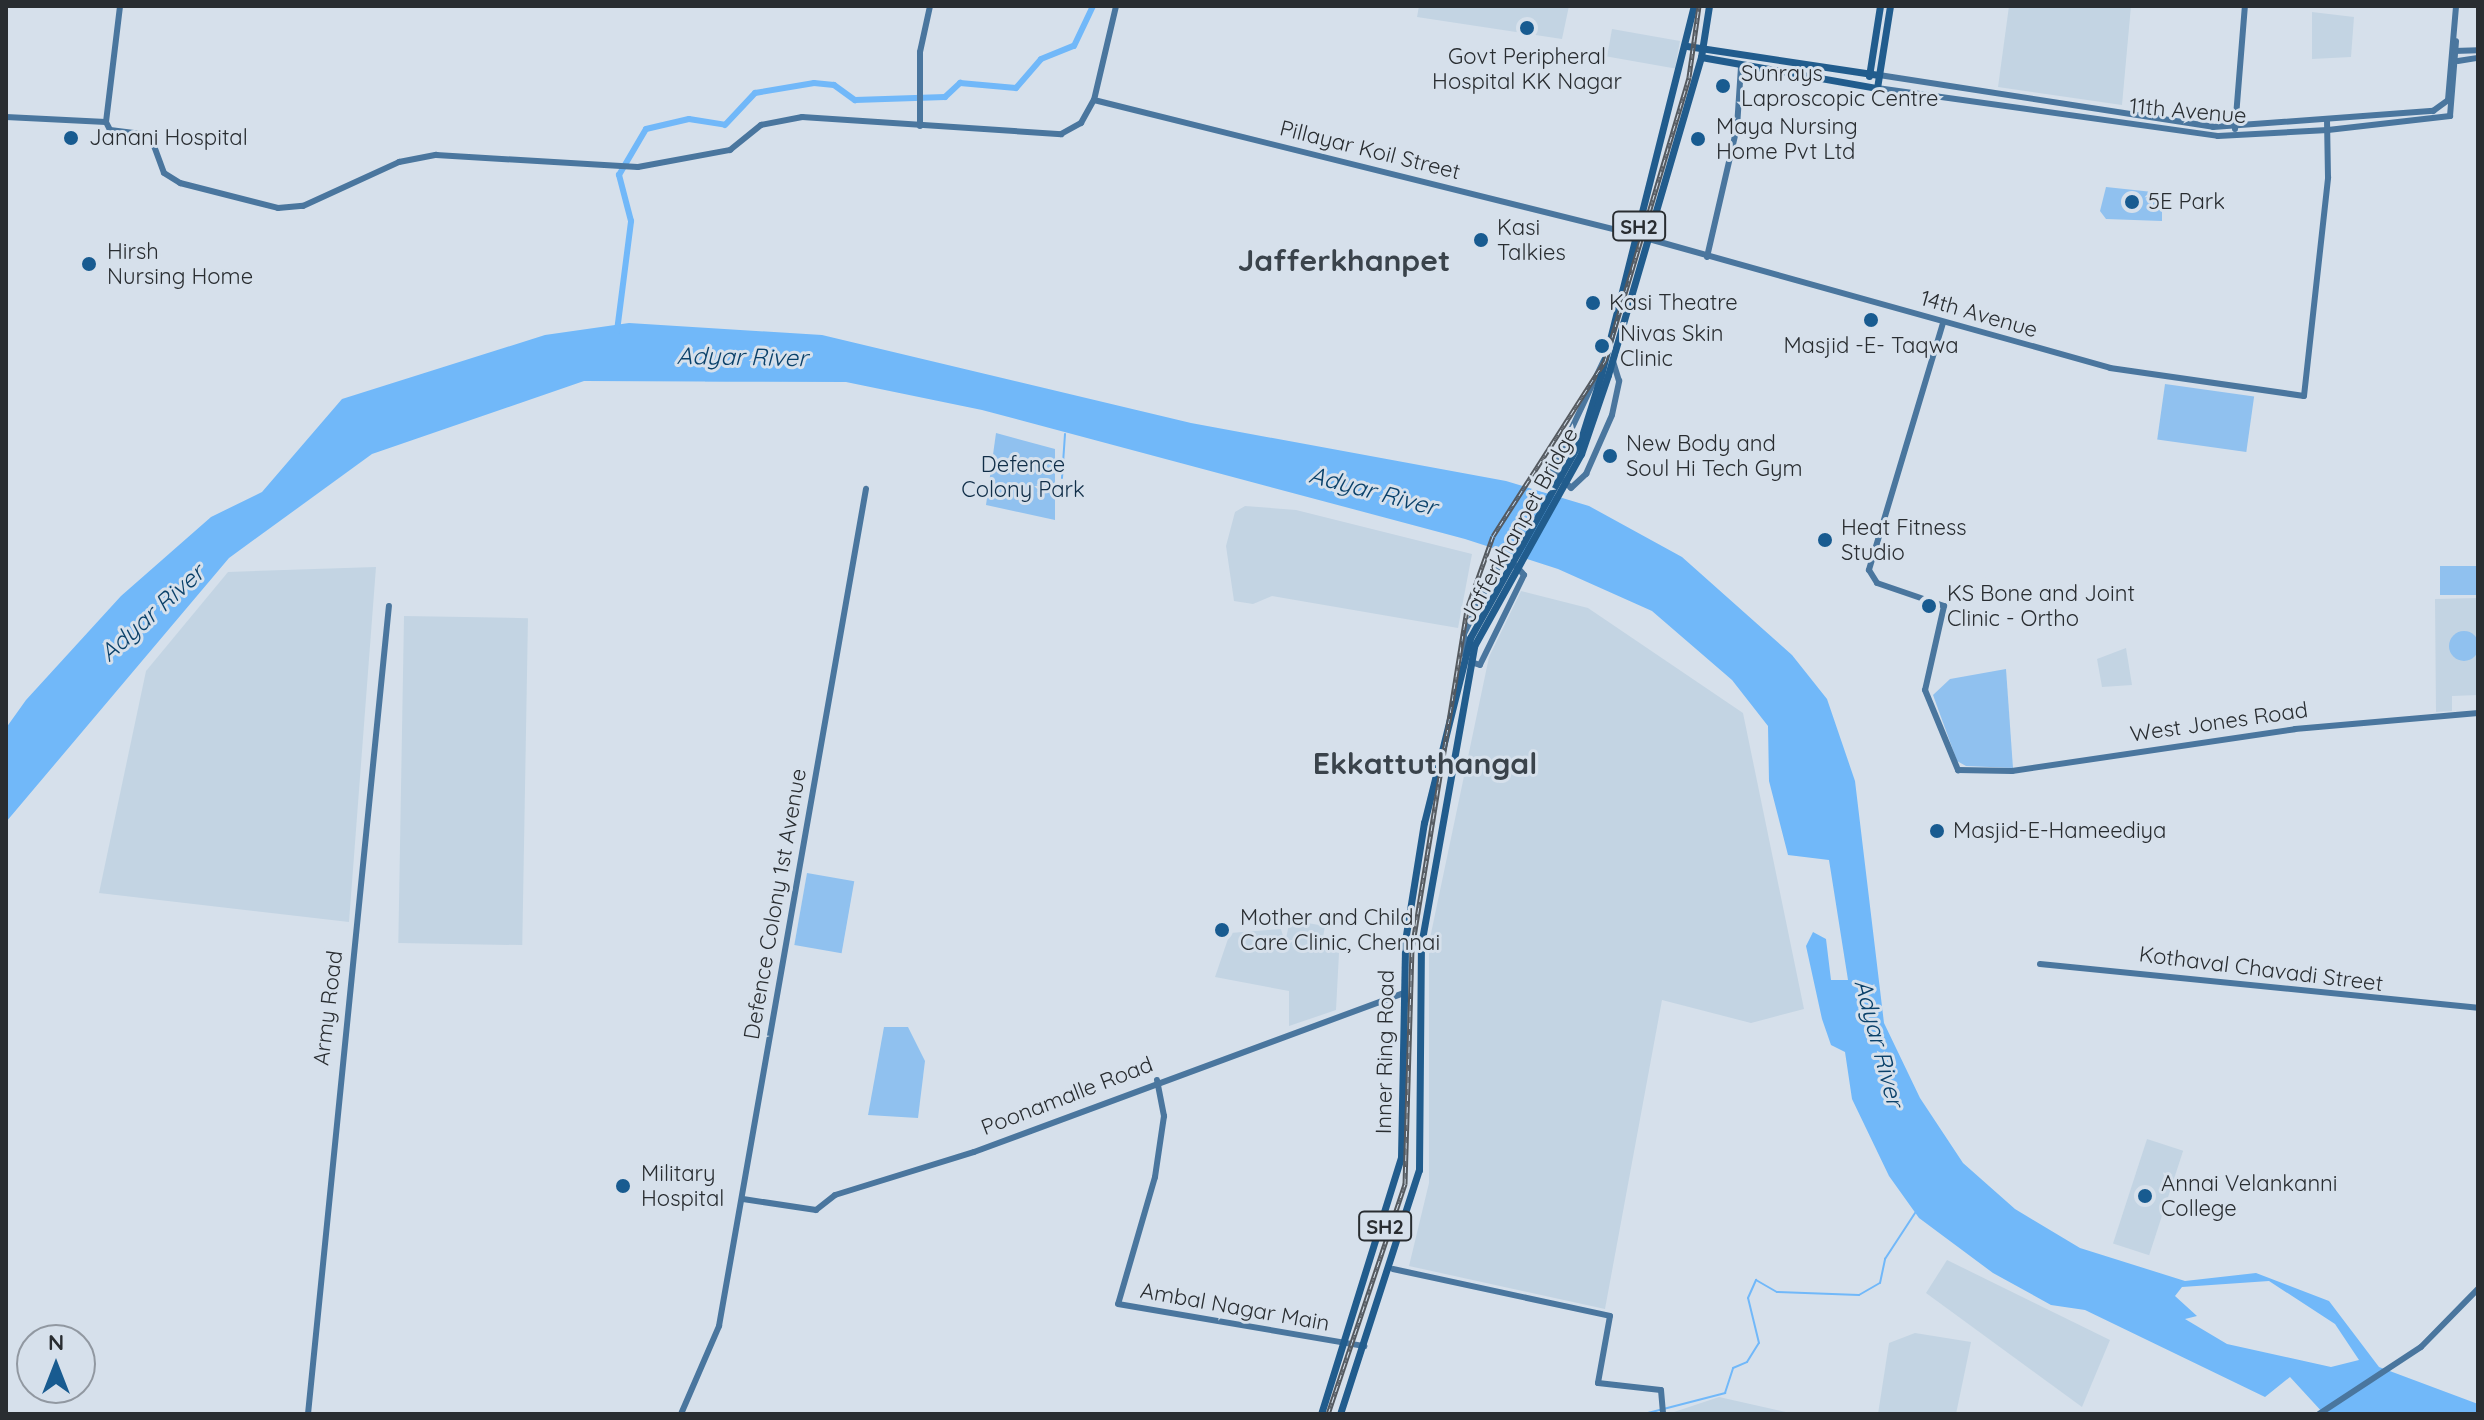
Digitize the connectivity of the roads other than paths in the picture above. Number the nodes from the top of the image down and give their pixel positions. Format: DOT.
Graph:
graph roads {
  1 [pos="120,6"];
  2 [pos="930,6"];
  3 [pos="1116,6"];
  4 [pos="1694,6"];
  5 [pos="1709,6"];
  6 [pos="1880,6"];
  7 [pos="1890,6"];
  8 [pos="2245,6"];
  9 [pos="2456,6"];
  10 [pos="1687,46"];
  11 [pos="2478,50"];
  12 [pos="2455,51"];
  13 [pos="1702,53"];
  14 [pos="2478,58"];
  15 [pos="2458,60"];
  16 [pos="2450,63"];
  17 [pos="1787,65"];
  18 [pos="1741,67"];
  19 [pos="1882,72"];
  20 [pos="1869,74"];
  21 [pos="1785,75"];
  22 [pos="1868,86"];
  23 [pos="1877,88"];
  24 [pos="1094,100"];
  25 [pos="6,117"];
  26 [pos="2327,119"];
  27 [pos="106,122"];
  28 [pos="924,126"];
  29 [pos="2236,127"];
  30 [pos="2328,130"];
  31 [pos="2235,137"];
  32 [pos="1637,235"];
  33 [pos="1649,239"];
  34 [pos="1707,257"];
  35 [pos="1943,323"];
  36 [pos="1609,360"];
  37 [pos="866,489"];
  38 [pos="389,606"];
  39 [pos="1472,642"];
  40 [pos="1467,660"];
  41 [pos="2478,713"];
  42 [pos="2040,964"];
  43 [pos="1403,993"];
  44 [pos="2478,1008"];
  45 [pos="1157,1080"];
  46 [pos="743,1199"];
  47 [pos="1393,1269"];
  48 [pos="2478,1289"];
  49 [pos="1346,1345"];
  50 [pos="1364,1346"];
  51 [pos="308,1414"];
  52 [pos="681,1414"];
  53 [pos="1321,1414"];
  54 [pos="1340,1414"];
  55 [pos="1663,1414"];
  56 [pos="2319,1414"];
  1 -- 27 [label="street"];
  2 -- 28 [label="street"];
  3 -- 24 [label="street"];
  4 -- 10 [label="main road"];
  5 -- 13 [label="main road"];
  6 -- 20 [label="main road"];
  7 -- 19 [label="main road"];
  8 -- 29 [label="street"];
  9 -- 12 [label="street, 11th Avenue"];
  10 -- 13 [label="main road"];
  10 -- 32 [label="main road, SH2"];
  11 -- 12 [label="street"];
  12 -- 15 [label="street, 11th Avenue"];
  12 -- 16 [label="street, 11th Avenue"];
  13 -- 17 [label="main road"];
  13 -- 18 [label="main road, 11th Avenue"];
  13 -- 33 [label="main road, SH2"];
  14 -- 15 [label="street"];
  15 -- 16 [label="street"];
  15 -- 30 [label="street, 11th Avenue"];
  16 -- 26 [label="street, 11th Avenue"];
  17 -- 20 [label="main road"];
  17 -- 21 [label="main road"];
  18 -- 21 [label="main road, 11th Avenue"];
  18 -- 34 [label="street"];
  19 -- 20 [label="main road"];
  19 -- 23 [label="main road"];
  19 -- 29 [label="street, 11th Avenue"];
  20 -- 22 [label="main road"];
  21 -- 22 [label="main road, 11th Avenue"];
  22 -- 23 [label="main road, 11th Avenue"];
  23 -- 31 [label="street, 11th Avenue"];
  24 -- 28 [label="street"];
  24 -- 32 [label="street, Pillayar Koil Street"];
  25 -- 27 [label="street"];
  26 -- 29 [label="street, 11th Avenue"];
  26 -- 30 [label="street"];
  27 -- 28 [label="street"];
  29 -- 31 [label="street"];
  30 -- 31 [label="street, 11th Avenue"];
  30 -- 35 [label="street, 14th Avenue"];
  32 -- 36 [label="main road, SH2"];
  33 -- 34 [label="street, 14th Avenue"];
  33 -- 36 [label="main road, SH2"];
  34 -- 35 [label="street, 14th Avenue"];
  35 -- 41 [label="street, West Jones Road"];
  36 -- 36 [label="street"];
  36 -- 39 [label="main road, Jafferkhanpet Bridge / SH2, bridge"];
  37 -- 46 [label="street, Defence Colony 1st Avenue"];
  38 -- 51 [label="street, Army Road"];
  39 -- 40 [label="main road, Inner Ring Road / SH2"];
  40 -- 40 [label="street"];
  40 -- 43 [label="main road, Inner Ring Road / SH2"];
  40 -- 47 [label="main road, Inner Ring Road / SH2"];
  42 -- 44 [label="street, Kothaval Chavadi Street"];
  43 -- 45 [label="street, Poonamalle Road"];
  43 -- 49 [label="main road, Inner Ring Road / SH2"];
  45 -- 46 [label="street, Poonamalle Road"];
  45 -- 49 [label="street, Ambal Nagar Main"];
  46 -- 52 [label="street, Defence Colony 1st Avenue"];
  47 -- 50 [label="main road, Inner Ring Road / SH2"];
  47 -- 55 [label="street"];
  48 -- 56 [label="street"];
  49 -- 50 [label="street, Ambal Nagar Main"];
  49 -- 53 [label="main road, Inner Ring Road / SH2"];
  50 -- 54 [label="main road, Inner Ring Road / SH2"];
}
